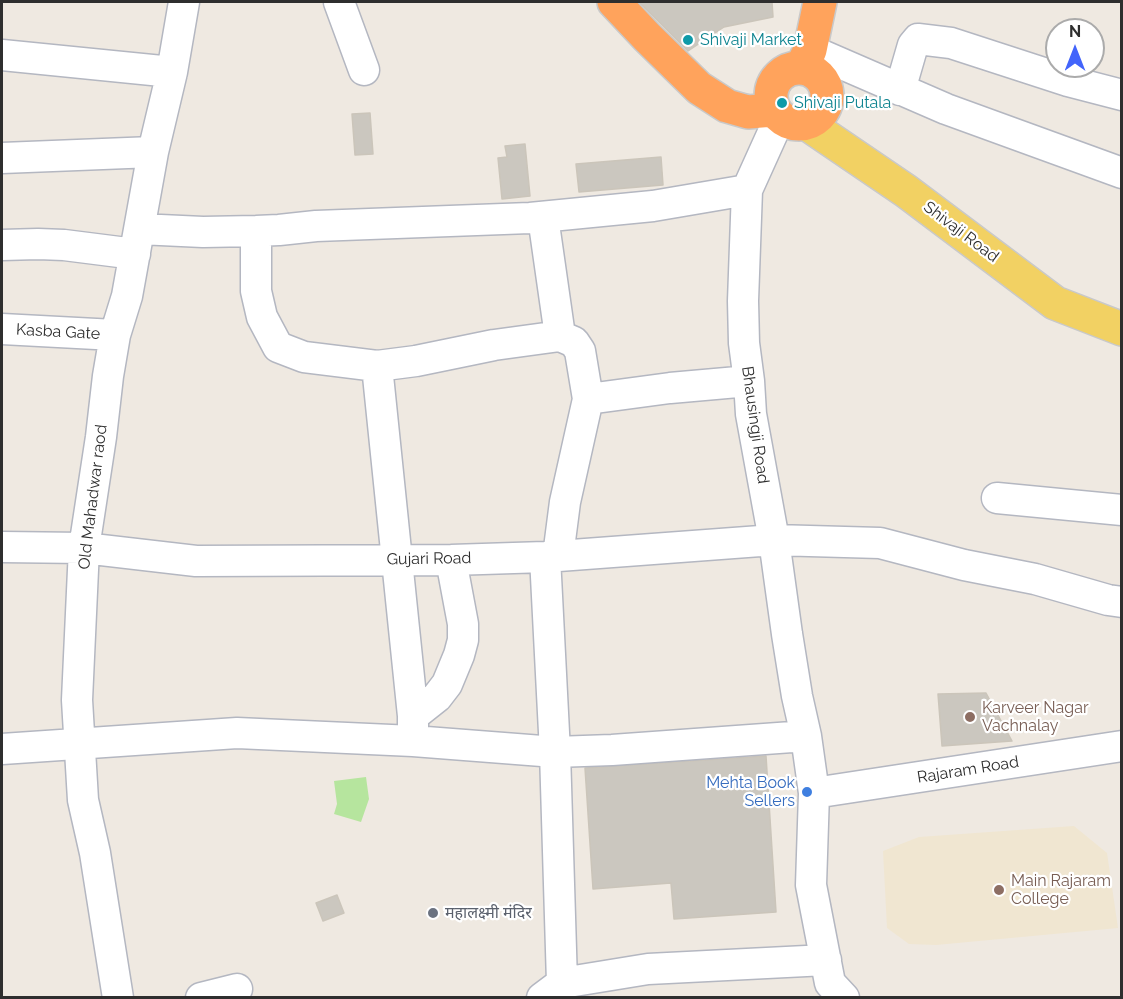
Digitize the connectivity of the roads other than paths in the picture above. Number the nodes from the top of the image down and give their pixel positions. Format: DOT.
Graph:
graph roads {
  1 [pos="184,2"];
  2 [pos="339,2"];
  3 [pos="614,2"];
  4 [pos="820,2"];
  5 [pos="2,55"];
  6 [pos="806,59"];
  7 [pos="364,70"];
  8 [pos="172,72"];
  9 [pos="900,90"];
  10 [pos="1122,95"];
  11 [pos="787,117"];
  12 [pos="153,152"];
  13 [pos="2,158"];
  14 [pos="1122,173"];
  15 [pos="747,190"];
  16 [pos="543,217"];
  17 [pos="256,231"];
  18 [pos="137,242"];
  19 [pos="2,245"];
  20 [pos="1122,329"];
  21 [pos="2,330"];
  22 [pos="115,335"];
  23 [pos="560,336"];
  24 [pos="377,366"];
  25 [pos="749,381"];
  26 [pos="588,399"];
  27 [pos="997,498"];
  28 [pos="1122,510"];
  29 [pos="774,540"];
  30 [pos="2,547"];
  31 [pos="84,548"];
  32 [pos="552,556"];
  33 [pos="398,560"];
  34 [pos="451,560"];
  35 [pos="1122,602"];
  36 [pos="413,729"];
  37 [pos="806,736"];
  38 [pos="80,745"];
  39 [pos="1122,746"];
  40 [pos="2,749"];
  41 [pos="555,752"];
  42 [pos="814,793"];
  43 [pos="826,960"];
  44 [pos="237,989"];
  45 [pos="552,990"];
  46 [pos="118,998"];
  47 [pos="201,998"];
  48 [pos="844,998"];
  1 -- 8 [label="street, Old Mahadwar raod"];
  2 -- 7 [label="street"];
  3 -- 11 [label="highway"];
  4 -- 6 [label="highway"];
  5 -- 8 [label="street"];
  6 -- 9 [label="street"];
  6 -- 11 [label="highway"];
  6 -- 11 [label="highway"];
  8 -- 12 [label="street, Old Mahadwar raod"];
  9 -- 10 [label="street"];
  9 -- 14 [label="street"];
  11 -- 15 [label="street, Bhausingji Road"];
  11 -- 20 [label="main road, Shivaji Road"];
  12 -- 13 [label="street"];
  12 -- 18 [label="street, Old Mahadwar raod"];
  15 -- 16 [label="street"];
  15 -- 25 [label="street, Bhausingji Road"];
  16 -- 17 [label="street"];
  16 -- 23 [label="street"];
  17 -- 18 [label="street"];
  17 -- 24 [label="street"];
  18 -- 19 [label="street"];
  18 -- 22 [label="street, Old Mahadwar raod"];
  21 -- 22 [label="street, Kasba Gate"];
  22 -- 31 [label="street, Old Mahadwar raod"];
  23 -- 24 [label="street"];
  23 -- 26 [label="street"];
  24 -- 33 [label="street"];
  25 -- 26 [label="street"];
  25 -- 29 [label="street, Bhausingji Road"];
  26 -- 32 [label="street"];
  27 -- 28 [label="street"];
  29 -- 32 [label="street, Gujari Road"];
  29 -- 35 [label="street, Gujari Road"];
  29 -- 37 [label="street, Bhausingji Road"];
  30 -- 31 [label="street, Gujari Road"];
  31 -- 33 [label="street, Gujari Road"];
  31 -- 38 [label="street, Old Mahadwar raod"];
  32 -- 34 [label="street, Gujari Road"];
  32 -- 41 [label="street"];
  33 -- 34 [label="street, Gujari Road"];
  33 -- 36 [label="street"];
  34 -- 36 [label="street"];
  36 -- 38 [label="street"];
  36 -- 41 [label="street"];
  37 -- 41 [label="street"];
  37 -- 42 [label="street, Bhausingji Road"];
  38 -- 40 [label="street"];
  38 -- 46 [label="street, Old Mahadwar raod"];
  39 -- 42 [label="street, Rajaram Road"];
  41 -- 45 [label="street"];
  42 -- 43 [label="street, Bhausingji Road"];
  43 -- 45 [label="street"];
  43 -- 48 [label="street, Bhausingji Road"];
  44 -- 47 [label="street"];
}
